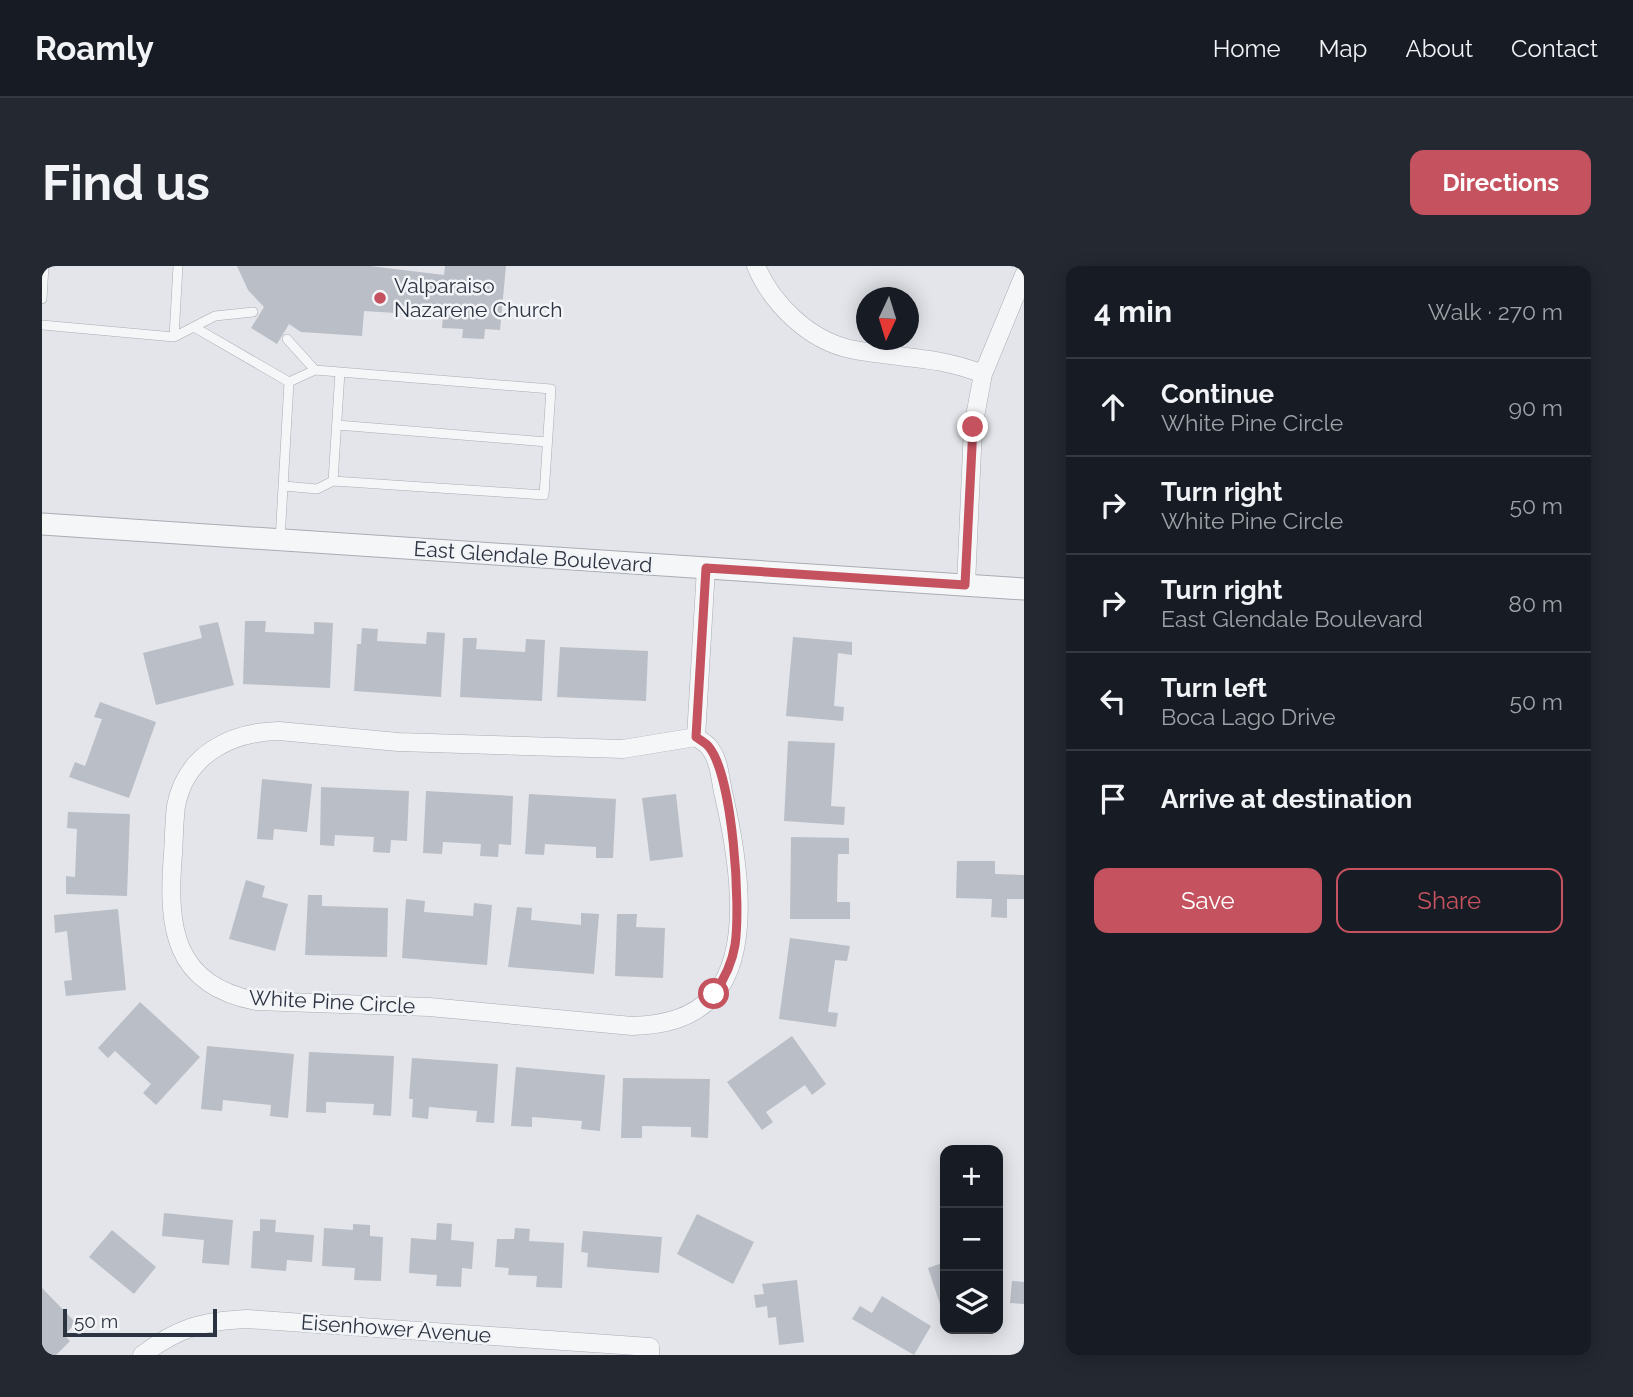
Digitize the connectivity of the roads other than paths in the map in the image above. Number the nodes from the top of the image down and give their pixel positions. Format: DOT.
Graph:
graph roads {
  1 [pos="44,266"];
  2 [pos="178,266"];
  3 [pos="756,266"];
  4 [pos="1024,275"];
  5 [pos="42,299"];
  6 [pos="253,312"];
  7 [pos="42,325"];
  8 [pos="194,327"];
  9 [pos="174,337"];
  10 [pos="287,339"];
  11 [pos="316,370"];
  12 [pos="340,372"];
  13 [pos="983,374"];
  14 [pos="289,382"];
  15 [pos="337,425"];
  16 [pos="547,442"];
  17 [pos="333,481"];
  18 [pos="284,486"];
  19 [pos="42,524"];
  20 [pos="280,540"];
  21 [pos="706,568"];
  22 [pos="965,585"];
  23 [pos="1024,589"];
  24 [pos="696,737"];
  25 [pos="142,1355"];
  26 [pos="650,1355"];
  1 -- 5 [label="lane"];
  2 -- 9 [label="lane"];
  3 -- 13 [label="street"];
  4 -- 13 [label="street"];
  6 -- 8 [label="lane"];
  7 -- 9 [label="lane"];
  8 -- 9 [label="lane"];
  8 -- 14 [label="lane"];
  10 -- 11 [label="lane"];
  11 -- 12 [label="lane"];
  11 -- 14 [label="lane"];
  12 -- 15 [label="lane"];
  12 -- 16 [label="lane"];
  13 -- 22 [label="street"];
  14 -- 18 [label="lane"];
  15 -- 16 [label="lane"];
  15 -- 17 [label="lane"];
  16 -- 17 [label="lane"];
  17 -- 18 [label="lane"];
  18 -- 20 [label="lane"];
  19 -- 20 [label="street, East Glendale Boulevard"];
  20 -- 21 [label="street, East Glendale Boulevard"];
  21 -- 22 [label="street, East Glendale Boulevard"];
  21 -- 24 [label="street"];
  22 -- 23 [label="street, East Glendale Boulevard"];
  24 -- 24 [label="street, White Pine Circle"];
  25 -- 26 [label="street, Eisenhower Avenue"];
}
